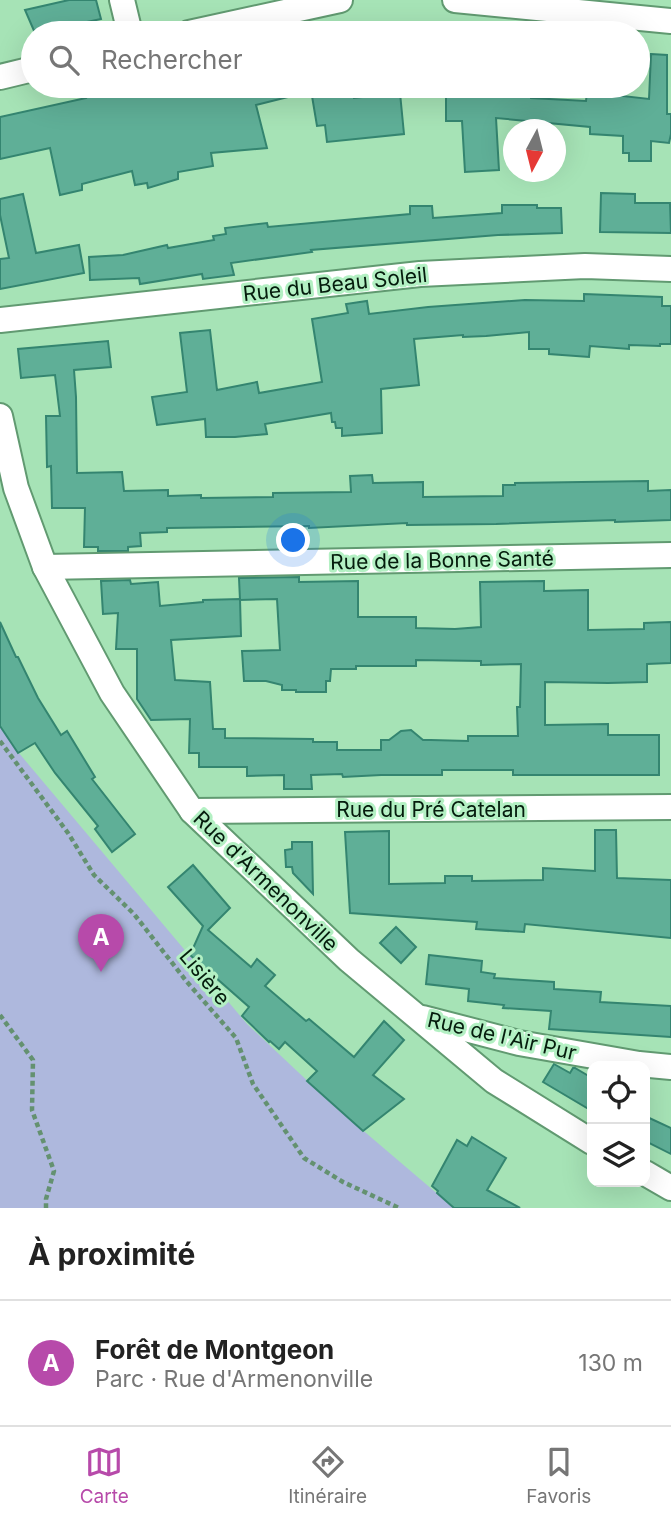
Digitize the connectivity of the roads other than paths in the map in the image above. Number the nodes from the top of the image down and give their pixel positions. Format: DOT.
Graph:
graph roads {
  1 [pos="122,0"];
  2 [pos="340,0"];
  3 [pos="455,0"];
  4 [pos="127,21"];
  5 [pos="244,21"];
  6 [pos="671,22"];
  7 [pos="21,72"];
  8 [pos="0,77"];
  9 [pos="671,269"];
  10 [pos="0,320"];
  11 [pos="0,416"];
  12 [pos="671,555"];
  13 [pos="45,567"];
  14 [pos="671,807"];
  15 [pos="192,811"];
  16 [pos="416,1017"];
  17 [pos="671,1067"];
  18 [pos="587,1139"];
  19 [pos="650,1176"];
  20 [pos="671,1188"];
  1 -- 4 [label="street"];
  2 -- 5 [label="street"];
  3 -- 6 [label="street"];
  7 -- 8 [label="street"];
  9 -- 10 [label="street, Rue du Beau Soleil"];
  11 -- 13 [label="street, Rue d'Armenonville"];
  12 -- 13 [label="street, Rue de la Bonne Santé"];
  13 -- 15 [label="street, Rue d'Armenonville"];
  14 -- 15 [label="street, Rue du Pré Catelan"];
  15 -- 16 [label="street, Rue d'Armenonville"];
  16 -- 17 [label="street, Rue de l'Air Pur"];
  16 -- 18 [label="street, Rue d'Armenonville"];
  19 -- 20 [label="street"];
}
